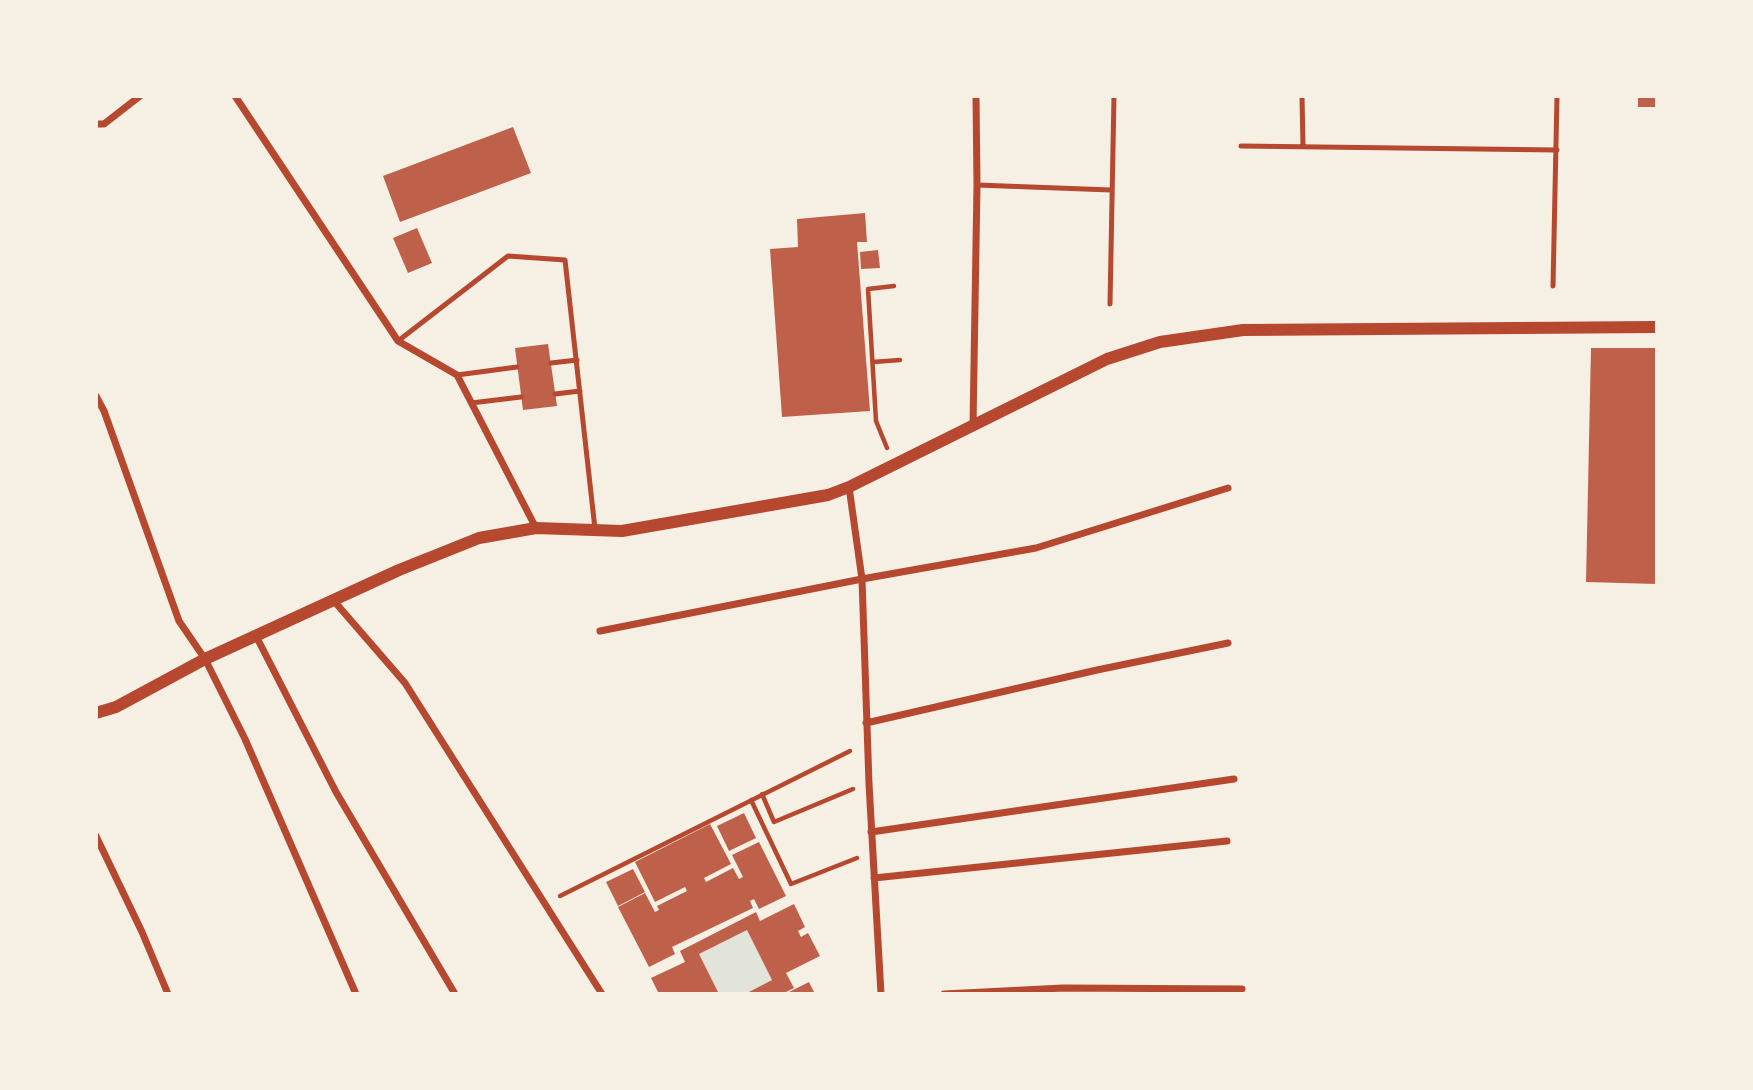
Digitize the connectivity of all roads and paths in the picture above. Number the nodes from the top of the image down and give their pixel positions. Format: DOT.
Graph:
graph roads {
  1 [pos="140,96"];
  2 [pos="235,96"];
  3 [pos="976,96"];
  4 [pos="1114,96"];
  5 [pos="1302,96"];
  6 [pos="1557,96"];
  7 [pos="96,124"];
  8 [pos="1241,146"];
  9 [pos="1303,146"];
  10 [pos="1557,150"];
  11 [pos="977,185"];
  12 [pos="1111,190"];
  13 [pos="894,286"];
  14 [pos="1553,286"];
  15 [pos="1110,304"];
  16 [pos="1657,327"];
  17 [pos="398,341"];
  18 [pos="577,360"];
  19 [pos="900,360"];
  20 [pos="872,362"];
  21 [pos="551,363"];
  22 [pos="517,367"];
  23 [pos="457,375"];
  24 [pos="580,391"];
  25 [pos="555,394"];
  26 [pos="96,396"];
  27 [pos="521,397"];
  28 [pos="471,403"];
  29 [pos="972,426"];
  30 [pos="894,465"];
  31 [pos="849,487"];
  32 [pos="1228,488"];
  33 [pos="536,527"];
  34 [pos="595,528"];
  35 [pos="862,579"];
  36 [pos="334,601"];
  37 [pos="600,632"];
  38 [pos="256,636"];
  39 [pos="1228,643"];
  40 [pos="205,659"];
  41 [pos="96,713"];
  42 [pos="866,723"];
  43 [pos="850,750"];
  44 [pos="1234,779"];
  45 [pos="853,790"];
  46 [pos="762,794"];
  47 [pos="751,800"];
  48 [pos="871,832"];
  49 [pos="96,836"];
  50 [pos="1227,841"];
  51 [pos="858,858"];
  52 [pos="874,878"];
  53 [pos="561,896"];
  54 [pos="1242,989"];
  55 [pos="168,994"];
  56 [pos="356,994"];
  57 [pos="455,994"];
  58 [pos="602,994"];
  59 [pos="881,994"];
  60 [pos="944,994"];
  1 -- 7 [label="street"];
  2 -- 17 [label="street"];
  3 -- 11 [label="street"];
  4 -- 12 [label="lane"];
  5 -- 9 [label="lane"];
  6 -- 10 [label="lane"];
  8 -- 9 [label="lane"];
  9 -- 10 [label="lane"];
  10 -- 14 [label="lane"];
  11 -- 12 [label="lane"];
  11 -- 29 [label="street"];
  12 -- 15 [label="lane"];
  13 -- 20 [label="path"];
  16 -- 29 [label="street"];
  17 -- 18 [label="lane"];
  17 -- 23 [label="street"];
  18 -- 21 [label="lane"];
  18 -- 24 [label="lane"];
  19 -- 20 [label="path"];
  20 -- 30 [label="path"];
  22 -- 23 [label="lane"];
  23 -- 28 [label="street"];
  24 -- 25 [label="lane"];
  24 -- 34 [label="lane"];
  26 -- 40 [label="street"];
  27 -- 28 [label="lane"];
  28 -- 33 [label="street"];
  29 -- 30 [label="street"];
  30 -- 31 [label="street"];
  31 -- 34 [label="street"];
  31 -- 35 [label="street"];
  32 -- 35 [label="street"];
  33 -- 34 [label="street"];
  33 -- 36 [label="street"];
  35 -- 37 [label="street"];
  35 -- 42 [label="street"];
  36 -- 38 [label="street"];
  36 -- 58 [label="street"];
  38 -- 40 [label="street"];
  38 -- 57 [label="street"];
  39 -- 42 [label="street"];
  40 -- 41 [label="street"];
  40 -- 56 [label="street"];
  42 -- 48 [label="street"];
  43 -- 46 [label="path"];
  44 -- 48 [label="street"];
  45 -- 46 [label="path"];
  46 -- 47 [label="path"];
  47 -- 51 [label="path"];
  47 -- 53 [label="path"];
  48 -- 52 [label="street"];
  49 -- 55 [label="street"];
  50 -- 52 [label="street"];
  52 -- 59 [label="street"];
  54 -- 60 [label="street"];
}
